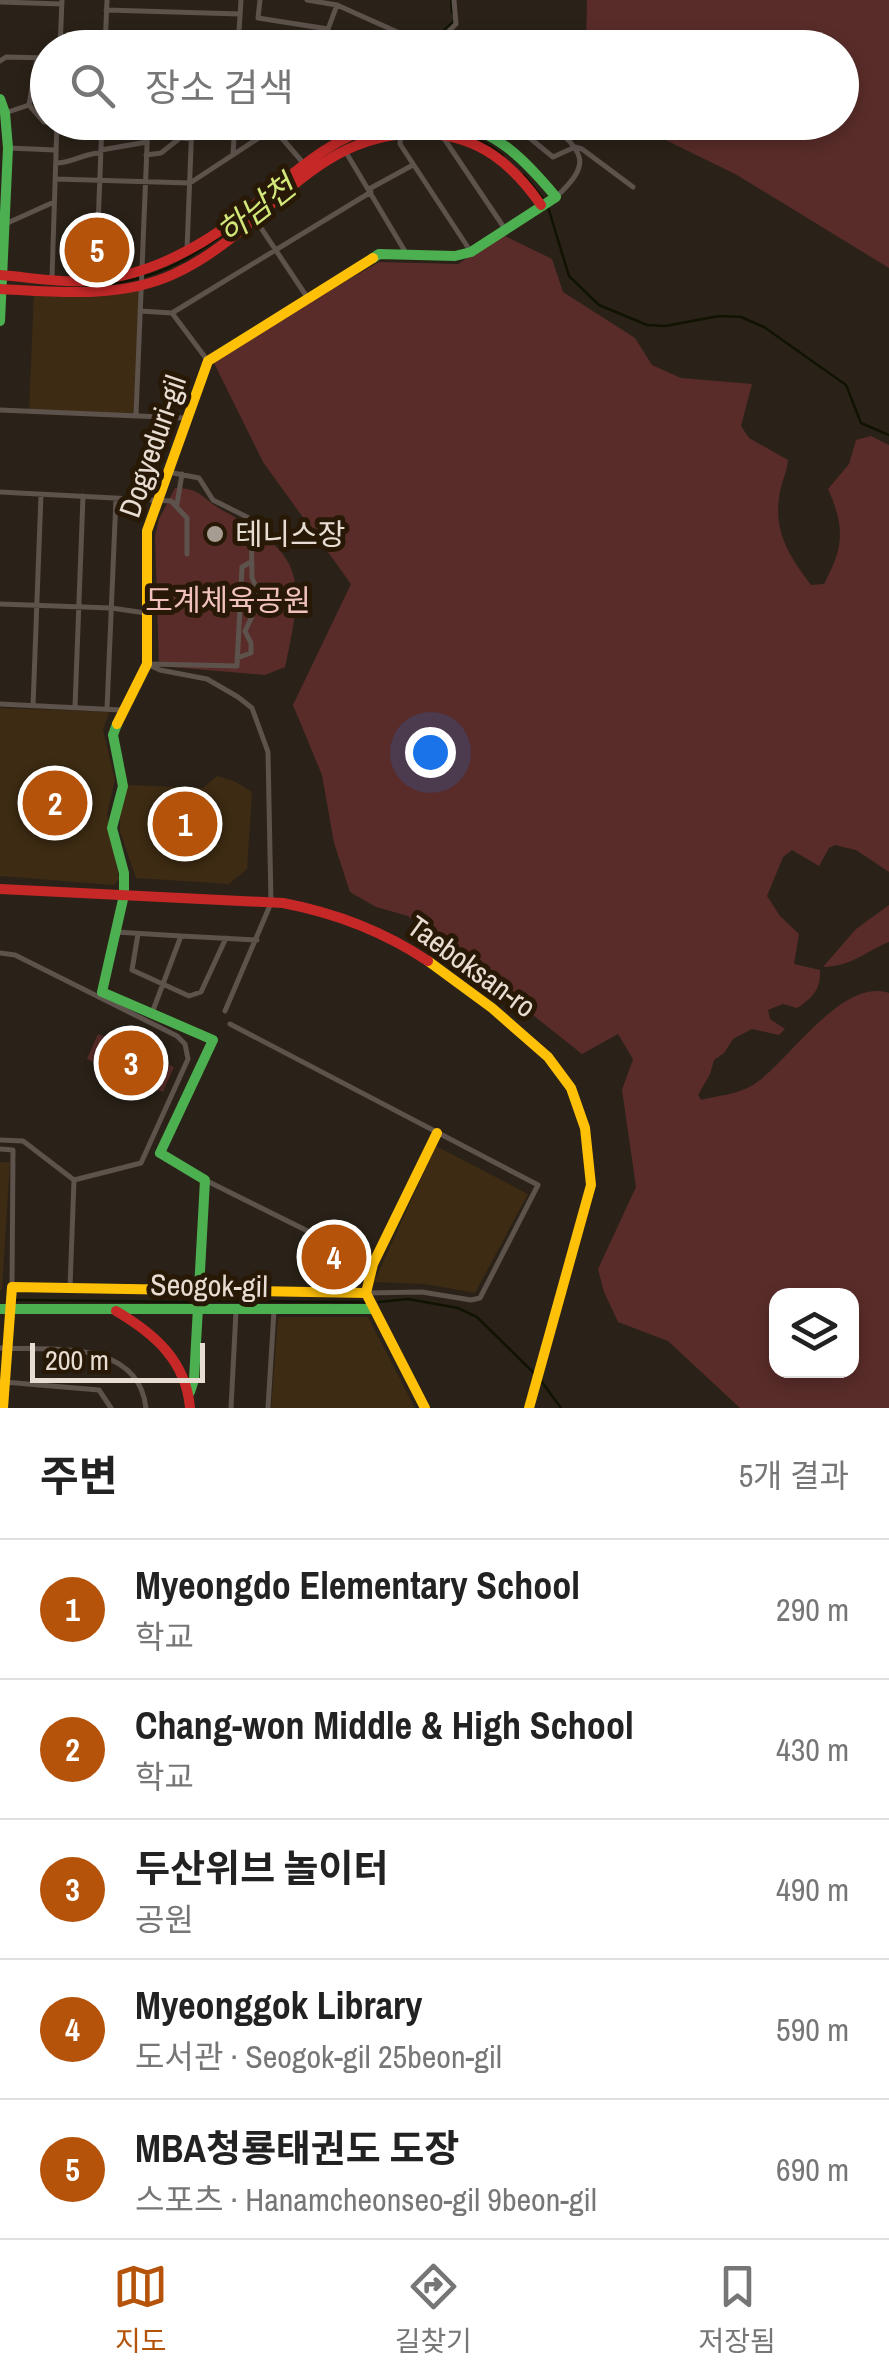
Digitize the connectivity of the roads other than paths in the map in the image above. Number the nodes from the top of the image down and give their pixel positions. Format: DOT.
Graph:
graph roads {
  1 [pos="107,0"];
  2 [pos="241,0"];
  3 [pos="260,0"];
  4 [pos="306,0"];
  5 [pos="454,0"];
  6 [pos="0,2"];
  7 [pos="62,2"];
  8 [pos="338,5"];
  9 [pos="106,10"];
  10 [pos="240,14"];
  11 [pos="328,29"];
  12 [pos="60,30"];
  13 [pos="105,30"];
  14 [pos="239,30"];
  15 [pos="395,30"];
  16 [pos="450,30"];
  17 [pos="30,58"];
  18 [pos="0,61"];
  19 [pos="30,95"];
  20 [pos="0,99"];
  21 [pos="28,104"];
  22 [pos="30,106"];
  23 [pos="5,112"];
  24 [pos="56,140"];
  25 [pos="101,140"];
  26 [pos="177,140"];
  27 [pos="192,140"];
  28 [pos="234,140"];
  29 [pos="255,140"];
  30 [pos="283,140"];
  31 [pos="332,140"];
  32 [pos="367,140"];
  33 [pos="400,140"];
  34 [pos="445,140"];
  35 [pos="464,140"];
  36 [pos="497,140"];
  37 [pos="532,140"];
  38 [pos="567,140"];
  39 [pos="147,142"];
  40 [pos="575,147"];
  41 [pos="8,148"];
  42 [pos="344,148"];
  43 [pos="56,150"];
  44 [pos="101,151"];
  45 [pos="146,154"];
  46 [pos="233,156"];
  47 [pos="56,163"];
  48 [pos="413,165"];
  49 [pos="307,167"];
  50 [pos="55,179"];
  51 [pos="100,180"];
  52 [pos="145,182"];
  53 [pos="190,183"];
  54 [pos="633,187"];
  55 [pos="370,190"];
  56 [pos="2,197"];
  57 [pos="547,201"];
  58 [pos="54,202"];
  59 [pos="255,219"];
  60 [pos="3,224"];
  61 [pos="505,229"];
  62 [pos="187,251"];
  63 [pos="274,251"];
  64 [pos="471,252"];
  65 [pos="406,254"];
  66 [pos="1,275"];
  67 [pos="52,278"];
  68 [pos="141,279"];
  69 [pos="90,280"];
  70 [pos="0,289"];
  71 [pos="86,294"];
  72 [pos="307,297"];
  73 [pos="140,311"];
  74 [pos="172,314"];
  75 [pos="0,322"];
  76 [pos="208,361"];
  77 [pos="0,410"];
  78 [pos="136,415"];
  79 [pos="184,418"];
  80 [pos="167,472"];
  81 [pos="182,474"];
  82 [pos="0,492"];
  83 [pos="40,494"];
  84 [pos="83,496"];
  85 [pos="116,498"];
  86 [pos="156,501"];
  87 [pos="177,504"];
  88 [pos="188,554"];
  89 [pos="251,562"];
  90 [pos="0,604"];
  91 [pos="36,606"];
  92 [pos="78,607"];
  93 [pos="111,608"];
  94 [pos="146,613"];
  95 [pos="237,658"];
  96 [pos="147,664"];
  97 [pos="0,704"];
  98 [pos="33,706"];
  99 [pos="74,707"];
  100 [pos="107,709"];
  101 [pos="121,710"];
  102 [pos="0,890"];
  103 [pos="124,895"];
  104 [pos="271,903"];
  105 [pos="116,932"];
  106 [pos="138,934"];
  107 [pos="180,936"];
  108 [pos="226,938"];
  109 [pos="257,940"];
  110 [pos="0,953"];
  111 [pos="164,985"];
  112 [pos="225,1011"];
  113 [pos="152,1013"];
  114 [pos="230,1024"];
  115 [pos="437,1132"];
  116 [pos="0,1140"];
  117 [pos="0,1149"];
  118 [pos="74,1180"];
  119 [pos="205,1180"];
  120 [pos="373,1264"];
  121 [pos="70,1288"];
  122 [pos="198,1292"];
  123 [pos="366,1292"];
  124 [pos="8,1301"];
  125 [pos="112,1308"];
  126 [pos="374,1309"];
  127 [pos="197,1310"];
  128 [pos="236,1311"];
  129 [pos="274,1311"];
  130 [pos="4,1348"];
  131 [pos="4,1382"];
  132 [pos="190,1392"];
  133 [pos="3,1408"];
  134 [pos="111,1408"];
  135 [pos="146,1408"];
  136 [pos="190,1408"];
  137 [pos="231,1408"];
  138 [pos="268,1408"];
  139 [pos="426,1408"];
  140 [pos="529,1408"];
  1 -- 9 [label="street"];
  2 -- 10 [label="street"];
  3 -- 11 [label="street"];
  4 -- 8 [label="street"];
  5 -- 16 [label="street"];
  6 -- 7 [label="street"];
  7 -- 12 [label="street"];
  8 -- 11 [label="street"];
  8 -- 15 [label="street"];
  9 -- 10 [label="street"];
  9 -- 13 [label="street"];
  10 -- 14 [label="street"];
  17 -- 18 [label="street"];
  19 -- 21 [label="street"];
  20 -- 23 [label="street"];
  21 -- 22 [label="street"];
  21 -- 23 [label="street"];
  23 -- 41 [label="street"];
  24 -- 43 [label="street"];
  25 -- 44 [label="street"];
  26 -- 45 [label="street"];
  27 -- 53 [label="street"];
  28 -- 46 [label="street"];
  29 -- 46 [label="street"];
  30 -- 49 [label="street"];
  31 -- 49 [label="street"];
  32 -- 42 [label="street"];
  33 -- 48 [label="street"];
  34 -- 61 [label="street"];
  35 -- 57 [label="street"];
  36 -- 57 [label="street"];
  37 -- 40 [label="street"];
  38 -- 40 [label="street"];
  39 -- 44 [label="street"];
  39 -- 45 [label="street"];
  40 -- 54 [label="street"];
  40 -- 57 [label="street"];
  41 -- 43 [label="street"];
  41 -- 56 [label="street"];
  42 -- 49 [label="street"];
  42 -- 55 [label="street"];
  43 -- 47 [label="street"];
  44 -- 47 [label="street"];
  44 -- 51 [label="street"];
  45 -- 52 [label="street"];
  46 -- 53 [label="street"];
  47 -- 50 [label="street"];
  48 -- 55 [label="street"];
  48 -- 64 [label="street"];
  49 -- 59 [label="street"];
  49 -- 62 [label="street"];
  50 -- 51 [label="street"];
  50 -- 58 [label="street"];
  51 -- 52 [label="street"];
  51 -- 69 [label="street"];
  52 -- 53 [label="street"];
  52 -- 68 [label="street"];
  53 -- 62 [label="street"];
  55 -- 63 [label="street"];
  55 -- 65 [label="street"];
  56 -- 60 [label="street"];
  57 -- 61 [label="street"];
  58 -- 60 [label="street"];
  58 -- 67 [label="street"];
  59 -- 63 [label="street"];
  59 -- 68 [label="street"];
  60 -- 66 [label="street"];
  61 -- 64 [label="street"];
  62 -- 68 [label="street"];
  63 -- 72 [label="street"];
  63 -- 74 [label="street"];
  64 -- 65 [label="street, Dogyeduri-gil"];
  65 -- 72 [label="street, Dogyeduri-gil"];
  66 -- 67 [label="street"];
  66 -- 70 [label="street"];
  67 -- 69 [label="street"];
  68 -- 69 [label="street"];
  68 -- 71 [label="street"];
  68 -- 73 [label="street"];
  69 -- 71 [label="street"];
  70 -- 71 [label="street"];
  70 -- 75 [label="street"];
  72 -- 76 [label="street, Dogyeduri-gil"];
  73 -- 74 [label="street"];
  73 -- 78 [label="street"];
  74 -- 76 [label="street, Dogyeduri-gil"];
  76 -- 79 [label="street, Dogyeduri-gil"];
  77 -- 78 [label="street"];
  78 -- 79 [label="street"];
  79 -- 80 [label="street, Dogyeduri-gil"];
  80 -- 81 [label="street"];
  80 -- 86 [label="street, Dogyeduri-gil"];
  81 -- 87 [label="street"];
  81 -- 89 [label="street"];
  82 -- 83 [label="street"];
  83 -- 84 [label="street"];
  83 -- 91 [label="street"];
  84 -- 85 [label="street"];
  84 -- 92 [label="street"];
  85 -- 86 [label="street"];
  85 -- 93 [label="street"];
  86 -- 87 [label="street"];
  86 -- 94 [label="street, Dogyeduri-gil"];
  87 -- 88 [label="street"];
  89 -- 95 [label="street"];
  89 -- 95 [label="street"];
  90 -- 91 [label="street"];
  91 -- 92 [label="street"];
  91 -- 98 [label="street"];
  92 -- 93 [label="street"];
  92 -- 99 [label="street"];
  93 -- 94 [label="street"];
  93 -- 100 [label="street"];
  94 -- 96 [label="street, Dogyeduri-gil"];
  95 -- 96 [label="street"];
  96 -- 101 [label="street"];
  96 -- 104 [label="street"];
  97 -- 98 [label="street"];
  98 -- 99 [label="street"];
  99 -- 100 [label="street"];
  100 -- 101 [label="street"];
  101 -- 103 [label="street"];
  102 -- 103 [label="street, Taeboksan-ro"];
  103 -- 104 [label="street, Taeboksan-ro"];
  103 -- 105 [label="street"];
  104 -- 109 [label="street"];
  104 -- 140 [label="street, Taeboksan-ro"];
  105 -- 106 [label="street"];
  105 -- 113 [label="street"];
  106 -- 107 [label="street"];
  106 -- 111 [label="street"];
  107 -- 108 [label="street"];
  107 -- 111 [label="street"];
  108 -- 109 [label="street"];
  108 -- 111 [label="street"];
  109 -- 112 [label="street"];
  110 -- 118 [label="street"];
  111 -- 113 [label="street"];
  113 -- 119 [label="street"];
  114 -- 115 [label="street"];
  115 -- 120 [label="street"];
  115 -- 123 [label="street"];
  116 -- 118 [label="street"];
  117 -- 124 [label="street"];
  118 -- 121 [label="street"];
  119 -- 120 [label="street"];
  119 -- 122 [label="street"];
  120 -- 123 [label="street"];
  121 -- 122 [label="street"];
  121 -- 124 [label="street"];
  122 -- 123 [label="street"];
  122 -- 127 [label="street"];
  123 -- 126 [label="street"];
  124 -- 125 [label="street, Seogok-gil"];
  124 -- 130 [label="street"];
  125 -- 127 [label="street, Seogok-gil"];
  125 -- 132 [label="street"];
  126 -- 129 [label="street, Seogok-gil"];
  126 -- 139 [label="street"];
  127 -- 128 [label="street, Seogok-gil"];
  127 -- 132 [label="street"];
  128 -- 129 [label="street, Seogok-gil"];
  128 -- 137 [label="street"];
  129 -- 138 [label="street"];
  130 -- 131 [label="street"];
  130 -- 135 [label="street"];
  131 -- 133 [label="street"];
  131 -- 134 [label="street"];
  132 -- 136 [label="street"];
}
